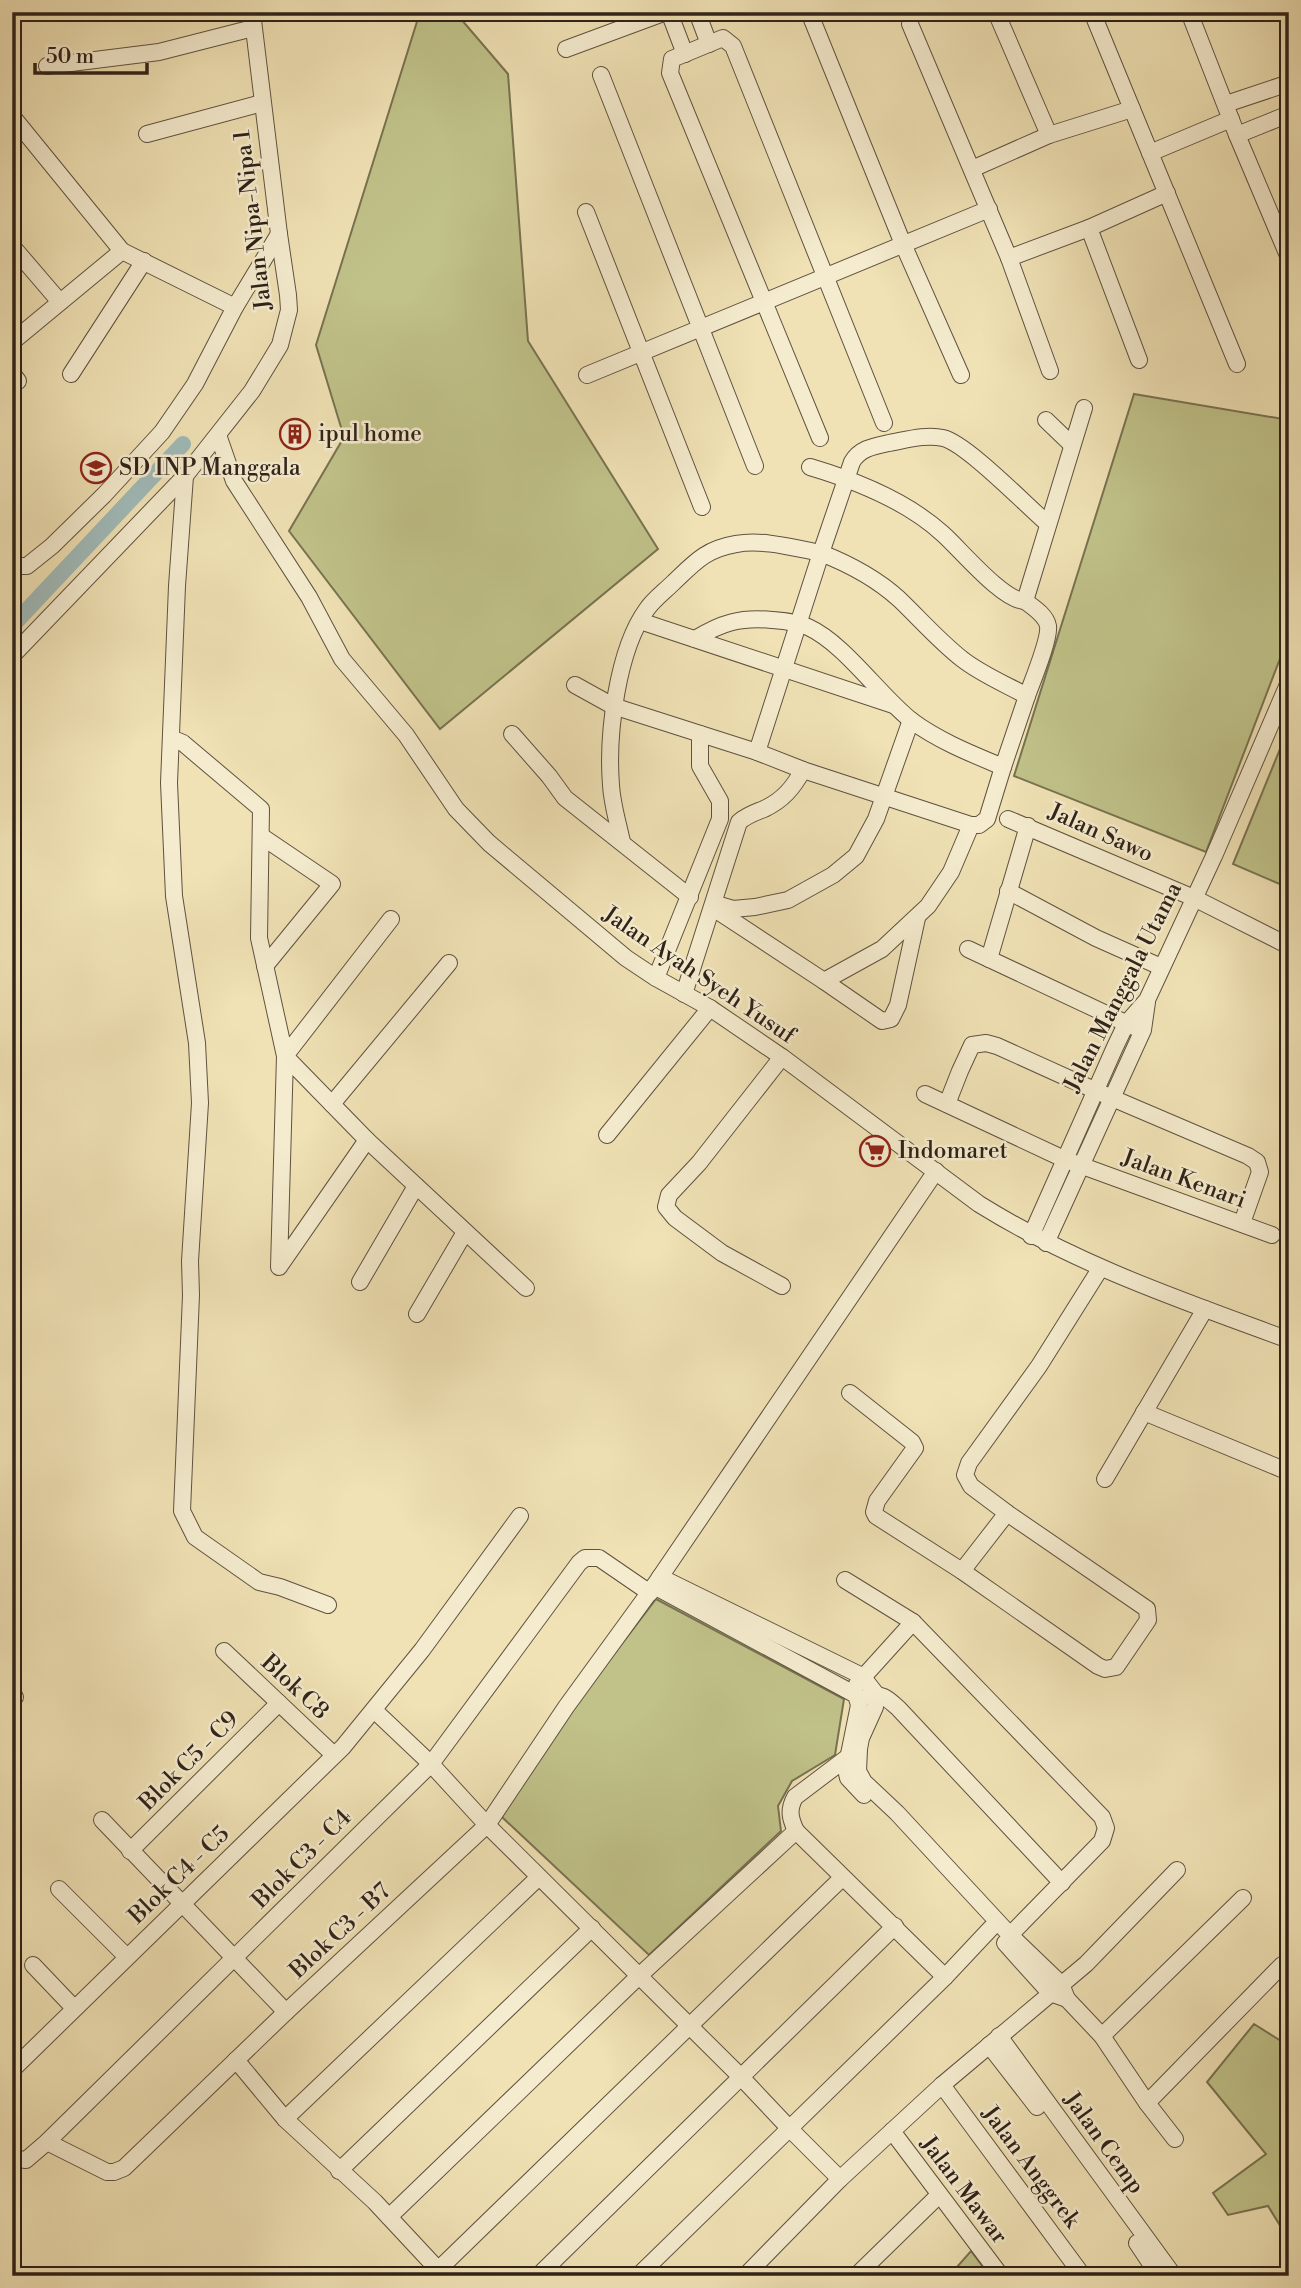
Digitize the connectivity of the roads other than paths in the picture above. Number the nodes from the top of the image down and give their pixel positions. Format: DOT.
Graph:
graph roads {
  1 [pos="668,12"];
  2 [pos="697,12"];
  3 [pos="809,12"];
  4 [pos="996,12"];
  5 [pos="1092,12"];
  6 [pos="1189,12"];
  7 [pos="253,20"];
  8 [pos="910,24"];
  9 [pos="709,44"];
  10 [pos="566,49"];
  11 [pos="685,54"];
  12 [pos="47,66"];
  13 [pos="601,75"];
  14 [pos="1289,83"];
  15 [pos="262,103"];
  16 [pos="1132,109"];
  17 [pos="1289,114"];
  18 [pos="12,116"];
  19 [pos="1231,119"];
  20 [pos="147,134"];
  21 [pos="1049,135"];
  22 [pos="1150,153"];
  23 [pos="972,169"];
  24 [pos="1167,193"];
  25 [pos="989,209"];
  26 [pos="586,212"];
  27 [pos="1089,228"];
  28 [pos="279,234"];
  29 [pos="903,244"];
  30 [pos="12,246"];
  31 [pos="122,251"];
  32 [pos="1009,258"];
  33 [pos="1289,258"];
  34 [pos="144,261"];
  35 [pos="826,276"];
  36 [pos="60,302"];
  37 [pos="764,302"];
  38 [pos="235,306"];
  39 [pos="702,328"];
  40 [pos="12,342"];
  41 [pos="642,352"];
  42 [pos="1139,360"];
  43 [pos="1237,364"];
  44 [pos="1050,371"];
  45 [pos="71,374"];
  46 [pos="587,375"];
  47 [pos="961,375"];
  48 [pos="1084,408"];
  49 [pos="1046,421"];
  50 [pos="884,423"];
  51 [pos="218,435"];
  52 [pos="820,438"];
  53 [pos="1072,445"];
  54 [pos="755,466"];
  55 [pos="810,467"];
  56 [pos="185,476"];
  57 [pos="846,478"];
  58 [pos="702,507"];
  59 [pos="1048,524"];
  60 [pos="821,553"];
  61 [pos="12,566"];
  62 [pos="1025,601"];
  63 [pos="640,621"];
  64 [pos="797,623"];
  65 [pos="695,639"];
  66 [pos="12,656"];
  67 [pos="784,668"];
  68 [pos="1289,682"];
  69 [pos="575,685"];
  70 [pos="1027,696"];
  71 [pos="895,705"];
  72 [pos="613,706"];
  73 [pos="911,720"];
  74 [pos="512,734"];
  75 [pos="700,734"];
  76 [pos="171,738"];
  77 [pos="757,752"];
  78 [pos="1003,767"];
  79 [pos="803,770"];
  80 [pos="883,795"];
  81 [pos="1008,819"];
  82 [pos="971,825"];
  83 [pos="1028,825"];
  84 [pos="261,836"];
  85 [pos="622,842"];
  86 [pos="1007,891"];
  87 [pos="690,897"];
  88 [pos="1194,898"];
  89 [pos="714,906"];
  90 [pos="918,916"];
  91 [pos="391,919"];
  92 [pos="1289,946"];
  93 [pos="968,949"];
  94 [pos="989,959"];
  95 [pos="449,963"];
  96 [pos="265,966"];
  97 [pos="1161,967"];
  98 [pos="656,978"];
  99 [pos="824,981"];
  100 [pos="684,994"];
  101 [pos="1147,1000"];
  102 [pos="710,1008"];
  103 [pos="1126,1024"];
  104 [pos="1143,1030"];
  105 [pos="285,1056"];
  106 [pos="782,1057"];
  107 [pos="1095,1090"];
  108 [pos="925,1094"];
  109 [pos="1112,1098"];
  110 [pos="332,1104"];
  111 [pos="947,1104"];
  112 [pos="607,1135"];
  113 [pos="367,1140"];
  114 [pos="1074,1163"];
  115 [pos="936,1171"];
  116 [pos="416,1186"];
  117 [pos="1242,1223"];
  118 [pos="466,1232"];
  119 [pos="1272,1235"];
  120 [pos="1031,1236"];
  121 [pos="1046,1243"];
  122 [pos="1100,1269"];
  123 [pos="360,1282"];
  124 [pos="782,1286"];
  125 [pos="526,1288"];
  126 [pos="1205,1309"];
  127 [pos="417,1314"];
  128 [pos="1289,1340"];
  129 [pos="850,1393"];
  130 [pos="1144,1412"];
  131 [pos="1284,1470"];
  132 [pos="1105,1479"];
  133 [pos="1007,1513"];
  134 [pos="520,1516"];
  135 [pos="962,1571"];
  136 [pos="845,1580"];
  137 [pos="655,1586"];
  138 [pos="328,1605"];
  139 [pos="913,1622"];
  140 [pos="225,1651"];
  141 [pos="862,1676"];
  142 [pos="876,1694"];
  143 [pos="855,1695"];
  144 [pos="279,1703"];
  145 [pos="374,1710"];
  146 [pos="334,1755"];
  147 [pos="848,1757"];
  148 [pos="431,1764"];
  149 [pos="102,1820"];
  150 [pos="487,1825"];
  151 [pos="796,1831"];
  152 [pos="130,1851"];
  153 [pos="1177,1870"];
  154 [pos="539,1877"];
  155 [pos="842,1878"];
  156 [pos="1062,1883"];
  157 [pos="59,1889"];
  158 [pos="1243,1898"];
  159 [pos="181,1904"];
  160 [pos="895,1926"];
  161 [pos="592,1928"];
  162 [pos="991,1928"];
  163 [pos="1010,1935"];
  164 [pos="127,1957"];
  165 [pos="234,1958"];
  166 [pos="33,1965"];
  167 [pos="1282,1965"];
  168 [pos="639,1976"];
  169 [pos="945,1976"];
  170 [pos="1059,1992"];
  171 [pos="74,2008"];
  172 [pos="286,2012"];
  173 [pos="690,2027"];
  174 [pos="1102,2036"];
  175 [pos="994,2040"];
  176 [pos="231,2065"];
  177 [pos="12,2070"];
  178 [pos="740,2076"];
  179 [pos="942,2085"];
  180 [pos="1147,2103"];
  181 [pos="285,2119"];
  182 [pos="790,2129"];
  183 [pos="892,2132"];
  184 [pos="1175,2139"];
  185 [pos="47,2142"];
  186 [pos="12,2153"];
  187 [pos="339,2171"];
  188 [pos="840,2179"];
  189 [pos="939,2194"];
  190 [pos="389,2217"];
  191 [pos="441,2273"];
  192 [pos="754,2273"];
  193 [pos="861,2274"];
  194 [pos="538,2276"];
  195 [pos="638,2276"];
  196 [pos="1001,2276"];
  197 [pos="1083,2276"];
  198 [pos="1159,2276"];
  199 [pos="1174,2276"];
  1 -- 10 [label="street"];
  1 -- 11 [label="street"];
  2 -- 9 [label="street"];
  3 -- 29 [label="street"];
  4 -- 21 [label="street"];
  5 -- 16 [label="street"];
  6 -- 19 [label="street"];
  7 -- 12 [label="street"];
  7 -- 15 [label="street, Jalan Nipa-Nipa 1"];
  8 -- 23 [label="street"];
  9 -- 11 [label="street"];
  9 -- 35 [label="street"];
  11 -- 37 [label="street"];
  13 -- 39 [label="street"];
  14 -- 19 [label="street"];
  15 -- 20 [label="street"];
  15 -- 28 [label="street, Jalan Nipa-Nipa 1"];
  16 -- 21 [label="street"];
  16 -- 22 [label="street"];
  17 -- 19 [label="street"];
  18 -- 31 [label="street"];
  19 -- 22 [label="street"];
  19 -- 33 [label="street"];
  21 -- 23 [label="street"];
  22 -- 24 [label="street"];
  23 -- 25 [label="street"];
  24 -- 27 [label="street"];
  24 -- 43 [label="street"];
  25 -- 29 [label="street"];
  25 -- 32 [label="street"];
  26 -- 41 [label="street"];
  27 -- 32 [label="street"];
  27 -- 42 [label="street"];
  28 -- 38 [label="street"];
  28 -- 51 [label="street, Jalan Nipa-Nipa 1"];
  29 -- 35 [label="street"];
  29 -- 47 [label="street"];
  30 -- 36 [label="street"];
  31 -- 34 [label="street"];
  31 -- 36 [label="street"];
  32 -- 44 [label="street"];
  34 -- 38 [label="street"];
  34 -- 45 [label="street"];
  35 -- 37 [label="street"];
  35 -- 50 [label="street"];
  36 -- 40 [label="street"];
  37 -- 39 [label="street"];
  37 -- 52 [label="street"];
  38 -- 61 [label="street"];
  39 -- 41 [label="street"];
  39 -- 54 [label="street"];
  41 -- 46 [label="street"];
  41 -- 58 [label="street"];
  48 -- 53 [label="street"];
  49 -- 53 [label="street"];
  51 -- 56 [label="street, Jalan Nipa-Nipa 1"];
  51 -- 98 [label="street, Jalan Ayah Syeh Yusuf"];
  53 -- 59 [label="street"];
  55 -- 57 [label="street"];
  56 -- 66 [label="street, Jalan Nipa-Nipa 1"];
  56 -- 76 [label="street"];
  57 -- 59 [label="street"];
  57 -- 60 [label="street"];
  57 -- 62 [label="street"];
  59 -- 62 [label="street"];
  60 -- 63 [label="street"];
  60 -- 64 [label="street"];
  60 -- 70 [label="street"];
  62 -- 70 [label="street"];
  63 -- 65 [label="street"];
  63 -- 72 [label="street"];
  64 -- 65 [label="street"];
  64 -- 67 [label="street"];
  64 -- 71 [label="street"];
  65 -- 67 [label="street"];
  67 -- 71 [label="street"];
  67 -- 77 [label="street"];
  68 -- 88 [label="street, Jalan Manggala Utama"];
  69 -- 72 [label="street"];
  70 -- 78 [label="street"];
  71 -- 73 [label="street"];
  72 -- 75 [label="street"];
  72 -- 85 [label="street"];
  73 -- 78 [label="street"];
  73 -- 80 [label="street"];
  74 -- 85 [label="street"];
  75 -- 77 [label="street"];
  75 -- 87 [label="street"];
  76 -- 84 [label="street"];
  76 -- 138 [label="street"];
  77 -- 79 [label="street"];
  78 -- 82 [label="street"];
  79 -- 80 [label="street"];
  79 -- 89 [label="street"];
  80 -- 82 [label="street"];
  80 -- 89 [label="street"];
  81 -- 83 [label="street, Jalan Sawo"];
  82 -- 90 [label="street"];
  83 -- 86 [label="street"];
  83 -- 88 [label="street, Jalan Sawo"];
  84 -- 96 [label="street"];
  84 -- 96 [label="street"];
  85 -- 87 [label="street"];
  86 -- 94 [label="street"];
  86 -- 97 [label="street"];
  87 -- 98 [label="street"];
  88 -- 92 [label="street, Jalan Sawo"];
  88 -- 97 [label="street, Jalan Manggala Utama"];
  89 -- 99 [label="street"];
  89 -- 100 [label="street"];
  90 -- 99 [label="street"];
  90 -- 99 [label="street"];
  91 -- 105 [label="street"];
  93 -- 94 [label="street"];
  94 -- 103 [label="street"];
  95 -- 110 [label="street"];
  96 -- 105 [label="street"];
  97 -- 101 [label="street, Jalan Manggala Utama"];
  98 -- 100 [label="street, Jalan Ayah Syeh Yusuf"];
  100 -- 102 [label="street, Jalan Ayah Syeh Yusuf"];
  101 -- 103 [label="street, Jalan Manggala Utama"];
  101 -- 104 [label="street, Jalan Manggala Utama"];
  102 -- 106 [label="street, Jalan Ayah Syeh Yusuf"];
  102 -- 112 [label="street"];
  103 -- 104 [label="street"];
  103 -- 107 [label="street, Jalan Manggala Utama"];
  104 -- 109 [label="street, Jalan Manggala Utama"];
  105 -- 110 [label="street"];
  105 -- 113 [label="street"];
  106 -- 115 [label="street, Jalan Ayah Syeh Yusuf"];
  106 -- 124 [label="street"];
  107 -- 109 [label="street"];
  107 -- 111 [label="street"];
  107 -- 114 [label="street, Jalan Manggala Utama"];
  108 -- 111 [label="street, Jalan Kenari"];
  109 -- 114 [label="street, Jalan Manggala Utama"];
  109 -- 117 [label="street"];
  110 -- 113 [label="street"];
  111 -- 114 [label="street, Jalan Kenari"];
  113 -- 116 [label="street"];
  114 -- 117 [label="street, Jalan Kenari"];
  114 -- 120 [label="street, Jalan Manggala Utama"];
  114 -- 121 [label="street, Jalan Manggala Utama"];
  115 -- 120 [label="street, Jalan Ayah Syeh Yusuf"];
  115 -- 137 [label="street, Blok C3 - B7"];
  116 -- 118 [label="street"];
  116 -- 123 [label="street"];
  117 -- 119 [label="street, Jalan Kenari"];
  118 -- 125 [label="street"];
  118 -- 127 [label="street"];
  120 -- 121 [label="street, Jalan Ayah Syeh Yusuf"];
  121 -- 122 [label="street, Jalan Ayah Syeh Yusuf"];
  122 -- 126 [label="street, Jalan Ayah Syeh Yusuf"];
  122 -- 133 [label="street"];
  126 -- 128 [label="street, Jalan Ayah Syeh Yusuf"];
  126 -- 130 [label="street"];
  129 -- 135 [label="street"];
  130 -- 131 [label="street"];
  130 -- 132 [label="street"];
  133 -- 135 [label="street"];
  133 -- 135 [label="street"];
  134 -- 145 [label="street, Blok C4 - C5"];
  136 -- 139 [label="street"];
  137 -- 141 [label="street"];
  137 -- 143 [label="street"];
  137 -- 148 [label="street, Blok C3 - C4"];
  137 -- 150 [label="street, Blok C3 - B7"];
  139 -- 141 [label="street"];
  139 -- 156 [label="street"];
  140 -- 144 [label="street, Blok C8"];
  141 -- 142 [label="street"];
  141 -- 143 [label="street"];
  142 -- 143 [label="street"];
  142 -- 156 [label="street"];
  142 -- 163 [label="street"];
  143 -- 147 [label="street"];
  144 -- 146 [label="street, Blok C8"];
  144 -- 152 [label="street, Blok C5 - C9"];
  145 -- 146 [label="street, Blok C4 - C5"];
  145 -- 148 [label="street"];
  146 -- 159 [label="street, Blok C4 - C5"];
  147 -- 151 [label="street"];
  147 -- 162 [label="street"];
  148 -- 150 [label="street"];
  148 -- 165 [label="street, Blok C3 - C4"];
  149 -- 152 [label="street"];
  150 -- 154 [label="street"];
  150 -- 172 [label="street, Blok C3 - B7"];
  151 -- 155 [label="street"];
  151 -- 168 [label="street"];
  152 -- 159 [label="street"];
  153 -- 170 [label="street"];
  154 -- 161 [label="street"];
  154 -- 181 [label="street"];
  155 -- 160 [label="street"];
  155 -- 173 [label="street"];
  156 -- 163 [label="street"];
  157 -- 164 [label="street"];
  158 -- 174 [label="street"];
  159 -- 164 [label="street, Blok C4 - C5"];
  159 -- 165 [label="street"];
  160 -- 169 [label="street"];
  160 -- 178 [label="street"];
  161 -- 168 [label="street"];
  161 -- 187 [label="street"];
  162 -- 169 [label="street"];
  162 -- 170 [label="street"];
  163 -- 170 [label="street"];
  164 -- 171 [label="street, Blok C4 - C5"];
  165 -- 172 [label="street"];
  165 -- 185 [label="street, Blok C3 - C4"];
  166 -- 171 [label="street"];
  167 -- 180 [label="street"];
  168 -- 173 [label="street"];
  168 -- 190 [label="street"];
  169 -- 182 [label="street"];
  170 -- 174 [label="street"];
  170 -- 175 [label="street"];
  171 -- 177 [label="street, Blok C4 - C5"];
  172 -- 176 [label="street, Blok C3 - B7"];
  173 -- 178 [label="street"];
  173 -- 191 [label="street"];
  174 -- 180 [label="street"];
  175 -- 179 [label="street"];
  175 -- 198 [label="street"];
  175 -- 199 [label="street, Jalan Cemp"];
  176 -- 181 [label="street"];
  176 -- 185 [label="street, Blok C3 - B7"];
  178 -- 182 [label="street"];
  178 -- 194 [label="street"];
  179 -- 183 [label="street"];
  179 -- 197 [label="street, Jalan Anggrek"];
  180 -- 184 [label="street"];
  181 -- 187 [label="street"];
  182 -- 188 [label="street"];
  182 -- 195 [label="street"];
  183 -- 188 [label="street"];
  183 -- 189 [label="street, Jalan Mawar"];
  185 -- 186 [label="street, Blok C3 - C4"];
  187 -- 190 [label="street"];
  188 -- 192 [label="street"];
  189 -- 193 [label="street"];
  189 -- 196 [label="street, Jalan Mawar"];
  190 -- 191 [label="street"];
}
